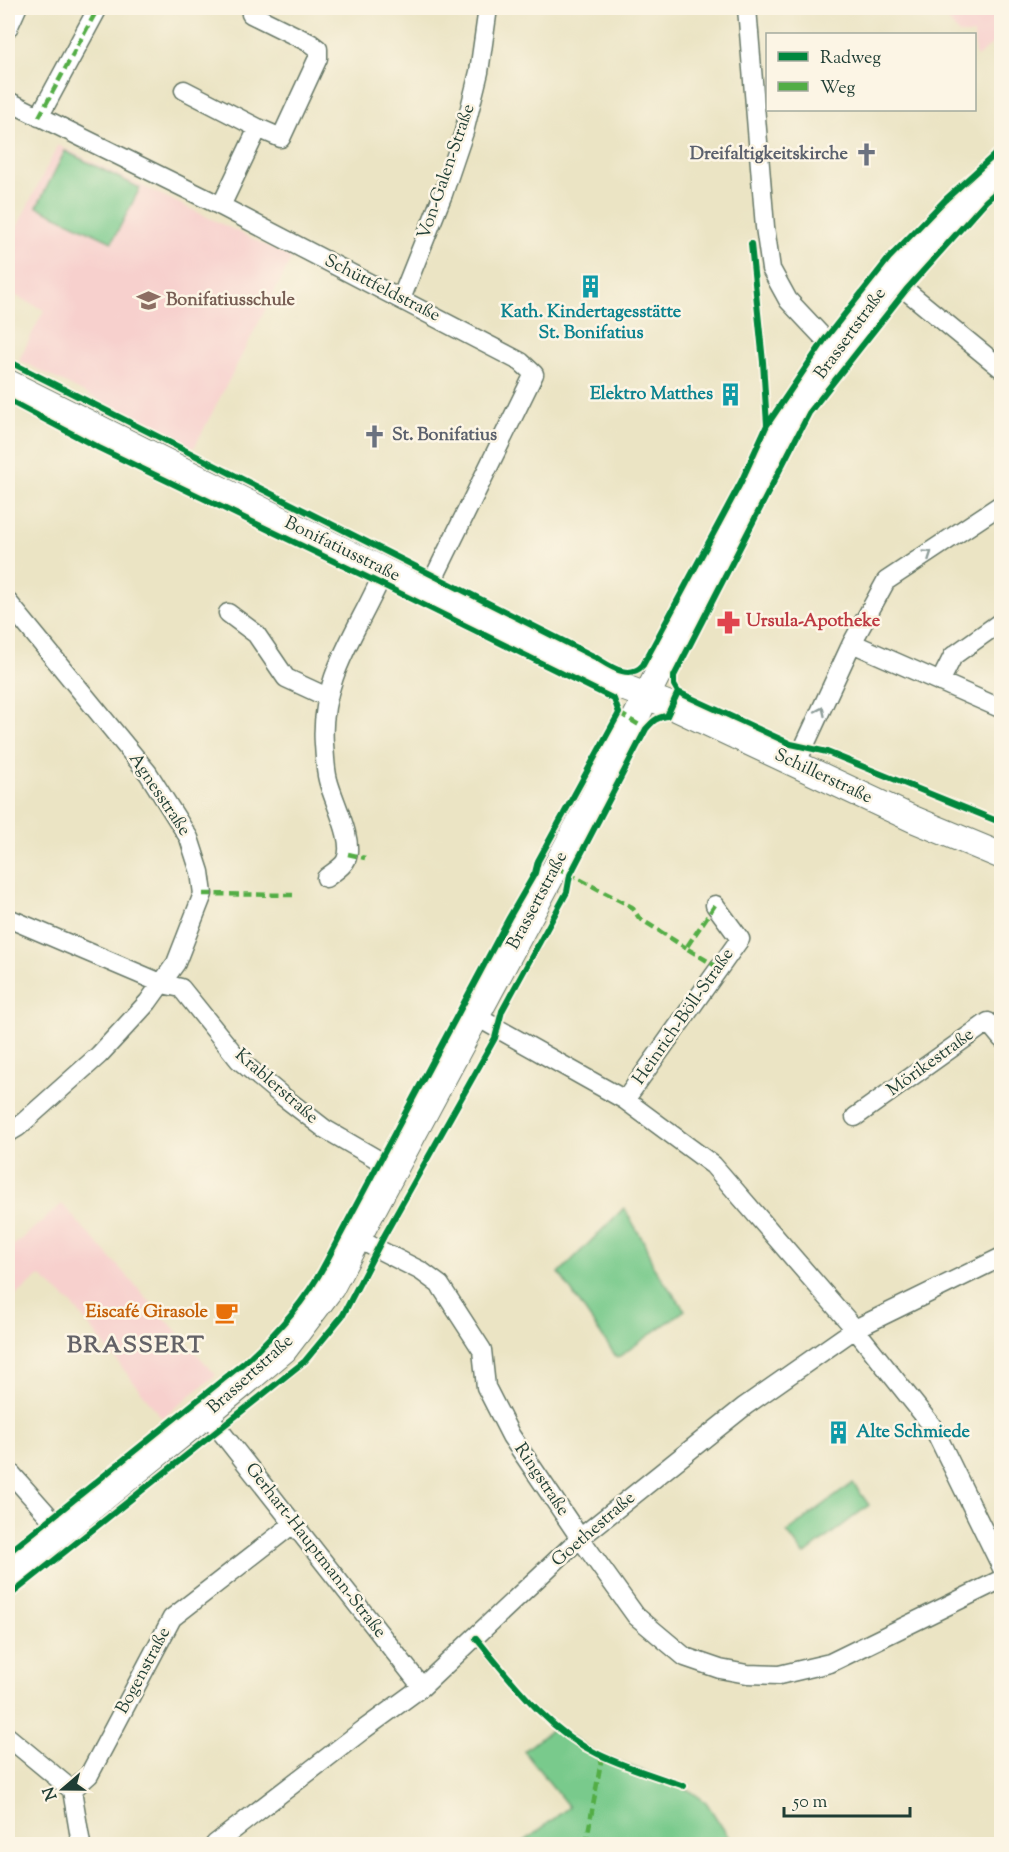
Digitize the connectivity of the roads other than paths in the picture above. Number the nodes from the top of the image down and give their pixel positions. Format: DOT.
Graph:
graph roads {
  1 [pos="17,8"];
  2 [pos="98,8"];
  3 [pos="488,8"];
  4 [pos="747,8"];
  5 [pos="251,14"];
  6 [pos="8,28"];
  7 [pos="184,90"];
  8 [pos="8,101"];
  9 [pos="39,117"];
  10 [pos="258,128"];
  11 [pos="1002,167"];
  12 [pos="221,206"];
  13 [pos="892,279"];
  14 [pos="401,299"];
  15 [pos="836,351"];
  16 [pos="1002,369"];
  17 [pos="8,383"];
  18 [pos="1002,504"];
  19 [pos="384,572"];
  20 [pos="427,592"];
  21 [pos="8,602"];
  22 [pos="228,614"];
  23 [pos="1002,621"];
  24 [pos="852,643"];
  25 [pos="940,682"];
  26 [pos="646,696"];
  27 [pos="327,697"];
  28 [pos="1002,709"];
  29 [pos="796,764"];
  30 [pos="1002,856"];
  31 [pos="326,878"];
  32 [pos="715,905"];
  33 [pos="8,918"];
  34 [pos="163,984"];
  35 [pos="477,1017"];
  36 [pos="1002,1039"];
  37 [pos="625,1100"];
  38 [pos="855,1117"];
  39 [pos="8,1133"];
  40 [pos="394,1169"];
  41 [pos="358,1239"];
  42 [pos="1002,1257"];
  43 [pos="855,1329"];
  44 [pos="207,1414"];
  45 [pos="8,1470"];
  46 [pos="293,1524"];
  47 [pos="62,1531"];
  48 [pos="580,1538"];
  49 [pos="1002,1568"];
  50 [pos="8,1575"];
  51 [pos="1002,1580"];
  52 [pos="422,1687"];
  53 [pos="8,1737"];
  54 [pos="72,1790"];
  55 [pos="81,1845"];
  56 [pos="215,1845"];
  1 -- 6 [label="street"];
  2 -- 9 [label="street"];
  3 -- 14 [label="street, Von-Galen-Straße"];
  4 -- 15 [label="street"];
  5 -- 10 [label="street"];
  7 -- 10 [label="street"];
  8 -- 9 [label="street, Schüttfeldstraße"];
  9 -- 12 [label="street, Schüttfeldstraße"];
  10 -- 12 [label="street"];
  11 -- 13 [label="main road, Brassertstraße"];
  12 -- 14 [label="street, Schüttfeldstraße"];
  13 -- 15 [label="main road, Brassertstraße"];
  13 -- 16 [label="street"];
  14 -- 20 [label="street, Schüttfeldstraße"];
  15 -- 26 [label="main road, Brassertstraße"];
  17 -- 19 [label="main road, Bonifatiusstraße"];
  24 -- 18 [label="street, one-way"];
  19 -- 20 [label="main road, Bonifatiusstraße"];
  19 -- 27 [label="street"];
  20 -- 26 [label="main road, Bonifatiusstraße"];
  21 -- 34 [label="street, Agnesstraße"];
  22 -- 27 [label="street"];
  23 -- 25 [label="street"];
  24 -- 25 [label="street"];
  29 -- 24 [label="street, one-way"];
  25 -- 28 [label="street"];
  26 -- 29 [label="main road, Schillerstraße"];
  26 -- 35 [label="main road, Brassertstraße"];
  27 -- 31 [label="street"];
  29 -- 30 [label="main road, Schillerstraße"];
  32 -- 37 [label="street, Heinrich-Böll-Straße"];
  33 -- 34 [label="street, Krablerstraße"];
  34 -- 39 [label="street, Agnesstraße"];
  34 -- 40 [label="street, Krablerstraße"];
  35 -- 37 [label="street"];
  35 -- 40 [label="main road, Brassertstraße"];
  36 -- 38 [label="street, Mörikestraße"];
  37 -- 43 [label="street"];
  40 -- 41 [label="main road, Brassertstraße"];
  41 -- 44 [label="main road, Brassertstraße"];
  41 -- 48 [label="street, Ringstraße"];
  42 -- 43 [label="street, Goethestraße"];
  43 -- 48 [label="street, Goethestraße"];
  43 -- 49 [label="street"];
  44 -- 46 [label="street, Gerhart-Hauptmann-Straße"];
  44 -- 47 [label="main road, Brassertstraße"];
  45 -- 47 [label="street"];
  46 -- 52 [label="street, Gerhart-Hauptmann-Straße"];
  46 -- 54 [label="street, Bogenstraße"];
  47 -- 50 [label="main road, Brassertstraße"];
  48 -- 51 [label="street, Ringstraße"];
  48 -- 52 [label="street, Goethestraße"];
  52 -- 56 [label="street, Goethestraße"];
  53 -- 54 [label="street"];
  54 -- 55 [label="street"];
}
